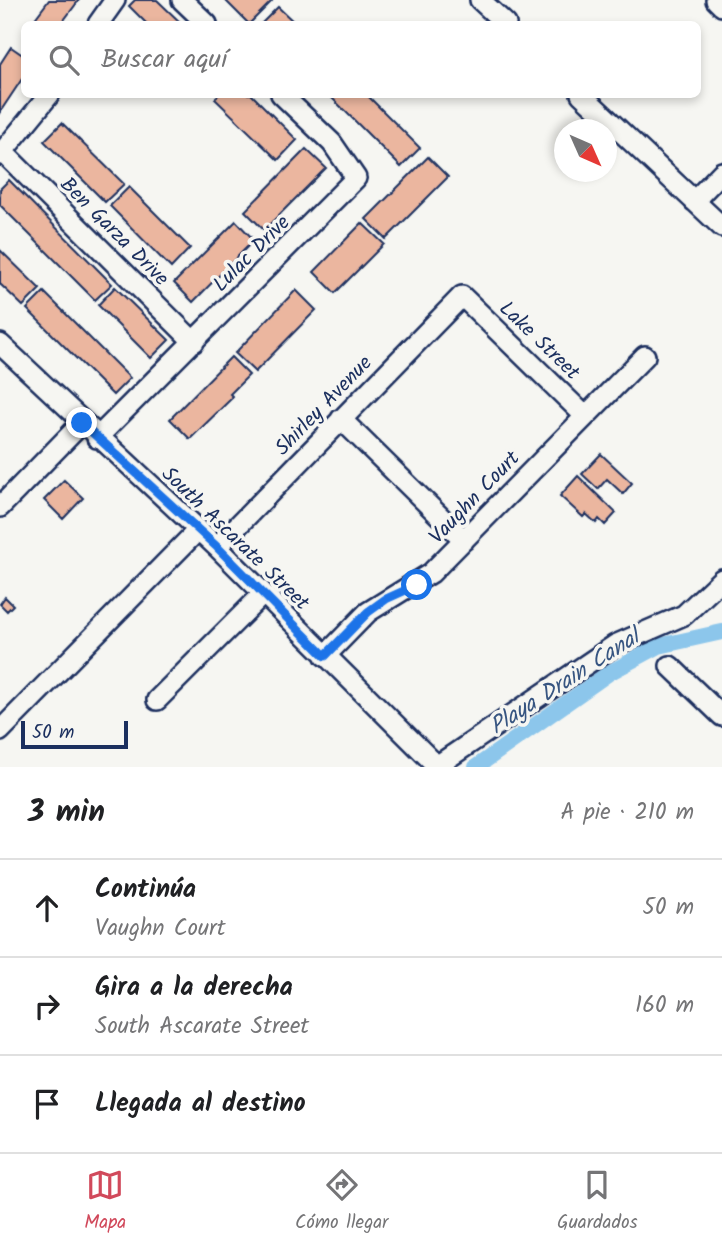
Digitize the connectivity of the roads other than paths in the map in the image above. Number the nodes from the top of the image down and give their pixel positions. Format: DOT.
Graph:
graph roads {
  1 [pos="114,0"];
  2 [pos="182,0"];
  3 [pos="480,0"];
  4 [pos="716,0"];
  5 [pos="722,6"];
  6 [pos="100,21"];
  7 [pos="205,21"];
  8 [pos="503,21"];
  9 [pos="47,98"];
  10 [pos="285,98"];
  11 [pos="585,98"];
  12 [pos="2,154"];
  13 [pos="722,172"];
  14 [pos="694,201"];
  15 [pos="722,227"];
  16 [pos="462,296"];
  17 [pos="194,342"];
  18 [pos="0,344"];
  19 [pos="645,356"];
  20 [pos="585,416"];
  21 [pos="341,419"];
  22 [pos="82,423"];
  23 [pos="97,438"];
  24 [pos="0,507"];
  25 [pos="198,530"];
  26 [pos="464,540"];
  27 [pos="217,547"];
  28 [pos="722,579"];
  29 [pos="263,594"];
  30 [pos="325,656"];
  31 [pos="670,666"];
  32 [pos="157,700"];
  33 [pos="722,716"];
  34 [pos="0,731"];
  35 [pos="437,767"];
  1 -- 6 [label="street"];
  2 -- 7 [label="street"];
  3 -- 8 [label="street"];
  4 -- 5 [label="street"];
  9 -- 12 [label="street"];
  10 -- 17 [label="street, Lulac Drive"];
  11 -- 14 [label="street"];
  12 -- 17 [label="street, Ben Garza Drive"];
  13 -- 14 [label="street"];
  14 -- 15 [label="street"];
  16 -- 20 [label="street, Lake Street"];
  16 -- 21 [label="street, Shirley Avenue"];
  17 -- 23 [label="street, Lulac Drive"];
  18 -- 22 [label="street, South Ascarate Street"];
  19 -- 20 [label="street, Vaughn Court"];
  20 -- 26 [label="street, Vaughn Court"];
  21 -- 26 [label="street"];
  21 -- 27 [label="street, Shirley Avenue"];
  22 -- 23 [label="street, South Ascarate Street"];
  22 -- 24 [label="street"];
  23 -- 25 [label="street, South Ascarate Street"];
  25 -- 27 [label="street, South Ascarate Street"];
  25 -- 34 [label="street"];
  26 -- 30 [label="street, Vaughn Court"];
  27 -- 29 [label="street, South Ascarate Street"];
  28 -- 35 [label="street"];
  29 -- 30 [label="street, South Ascarate Street"];
  29 -- 32 [label="street"];
  30 -- 35 [label="street, South Ascarate Street"];
  31 -- 33 [label="street"];
}
